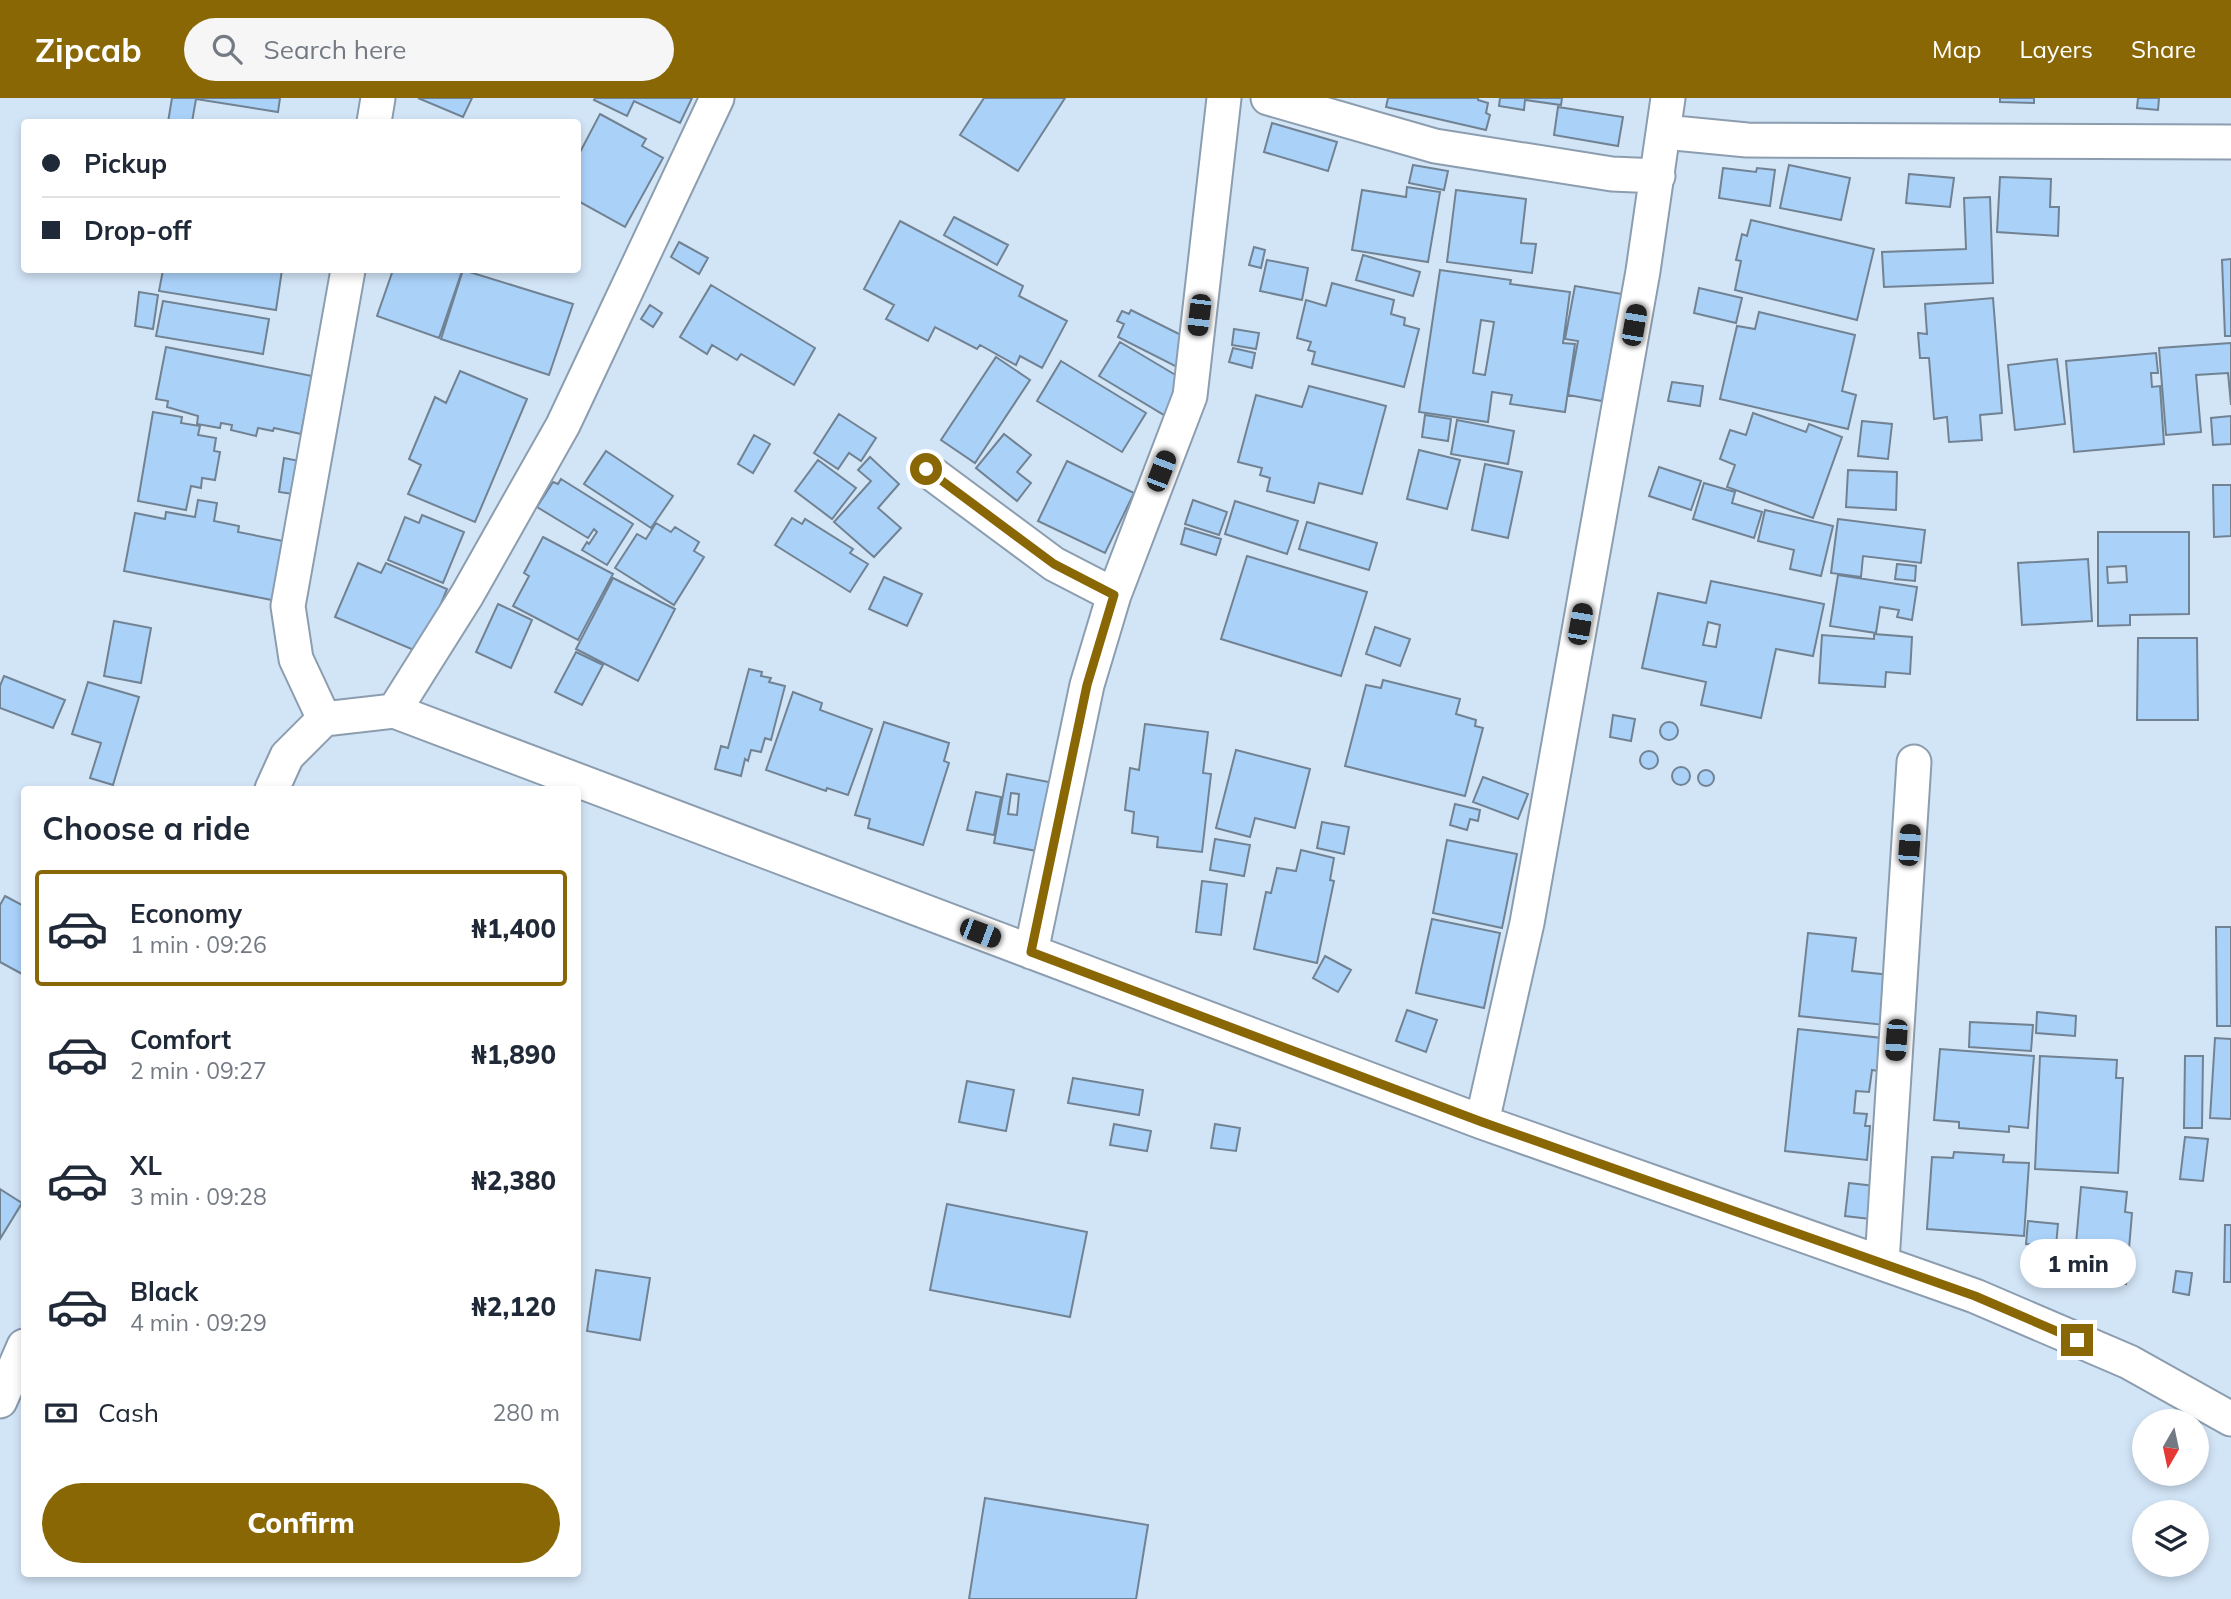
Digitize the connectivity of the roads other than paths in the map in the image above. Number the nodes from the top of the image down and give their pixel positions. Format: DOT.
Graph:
graph roads {
  1 [pos="378,98"];
  2 [pos="717,98"];
  3 [pos="1224,98"];
  4 [pos="1268,98"];
  5 [pos="1668,98"];
  6 [pos="374,119"];
  7 [pos="1664,132"];
  8 [pos="2231,142"];
  9 [pos="1658,176"];
  10 [pos="347,273"];
  11 [pos="926,469"];
  12 [pos="1114,595"];
  13 [pos="394,711"];
  14 [pos="324,719"];
  15 [pos="1914,761"];
  16 [pos="273,786"];
  17 [pos="1031,952"];
  18 [pos="1482,1122"];
  19 [pos="1882,1262"];
  20 [pos="21,1353"];
  21 [pos="0,1401"];
  22 [pos="2231,1419"];
  1 -- 6 [label="street"];
  2 -- 13 [label="street"];
  3 -- 12 [label="street"];
  4 -- 9 [label="street"];
  5 -- 7 [label="street"];
  7 -- 8 [label="street"];
  7 -- 9 [label="street"];
  9 -- 18 [label="street"];
  10 -- 14 [label="street"];
  11 -- 12 [label="street"];
  12 -- 17 [label="street"];
  13 -- 14 [label="street"];
  13 -- 17 [label="street"];
  14 -- 16 [label="street"];
  15 -- 19 [label="street"];
  17 -- 18 [label="street"];
  18 -- 19 [label="street"];
  19 -- 22 [label="street"];
  20 -- 21 [label="street"];
}
